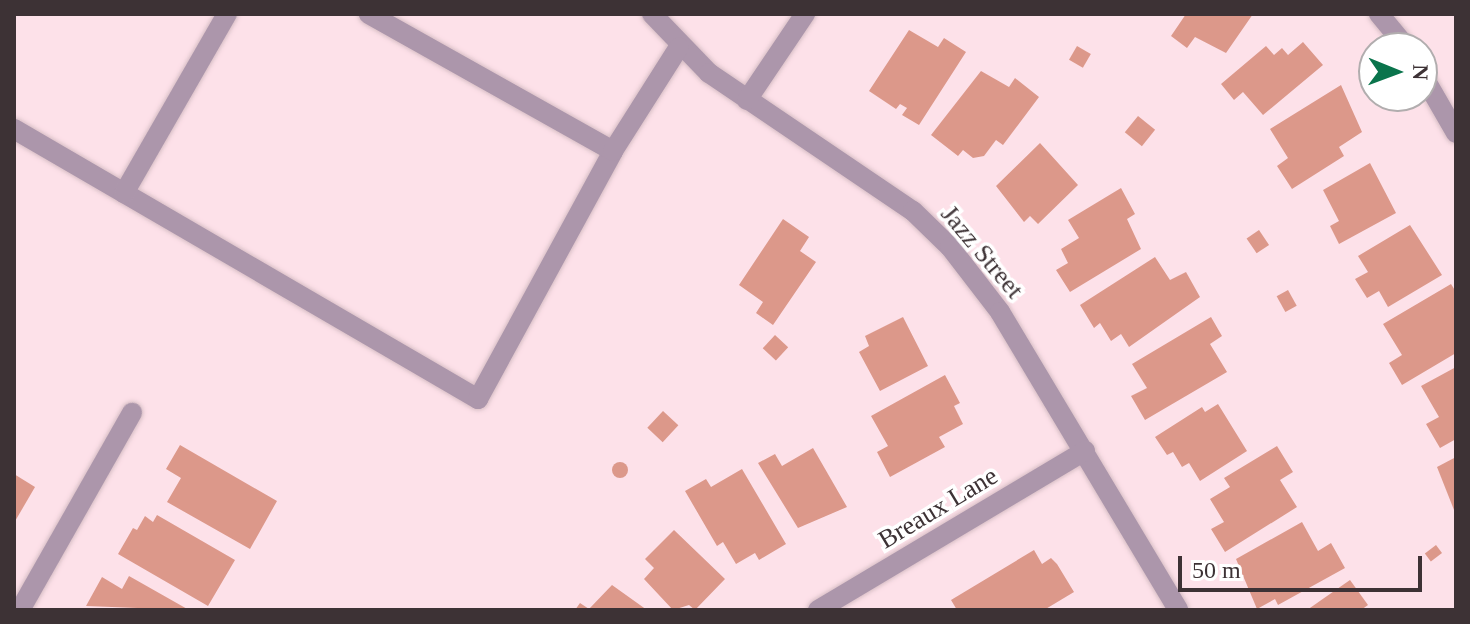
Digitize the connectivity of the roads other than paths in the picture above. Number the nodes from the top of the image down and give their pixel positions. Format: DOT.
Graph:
graph roads {
  1 [pos="227,14"];
  2 [pos="369,14"];
  3 [pos="652,14"];
  4 [pos="805,14"];
  5 [pos="1379,14"];
  6 [pos="1394,32"];
  7 [pos="679,47"];
  8 [pos="747,100"];
  9 [pos="1438,102"];
  10 [pos="14,129"];
  11 [pos="1456,133"];
  12 [pos="613,151"];
  13 [pos="124,193"];
  14 [pos="132,413"];
  15 [pos="1085,451"];
  16 [pos="20,610"];
  17 [pos="818,610"];
  18 [pos="1178,610"];
  1 -- 13 [label="street"];
  2 -- 12 [label="street"];
  3 -- 7 [label="street, Jazz Street"];
  4 -- 8 [label="street"];
  5 -- 6 [label="street"];
  7 -- 8 [label="street, Jazz Street"];
  7 -- 12 [label="street"];
  8 -- 15 [label="street, Jazz Street"];
  9 -- 11 [label="street"];
  10 -- 13 [label="street"];
  12 -- 13 [label="street"];
  14 -- 16 [label="street"];
  15 -- 17 [label="street, Breaux Lane"];
  15 -- 18 [label="street, Jazz Street"];
}
